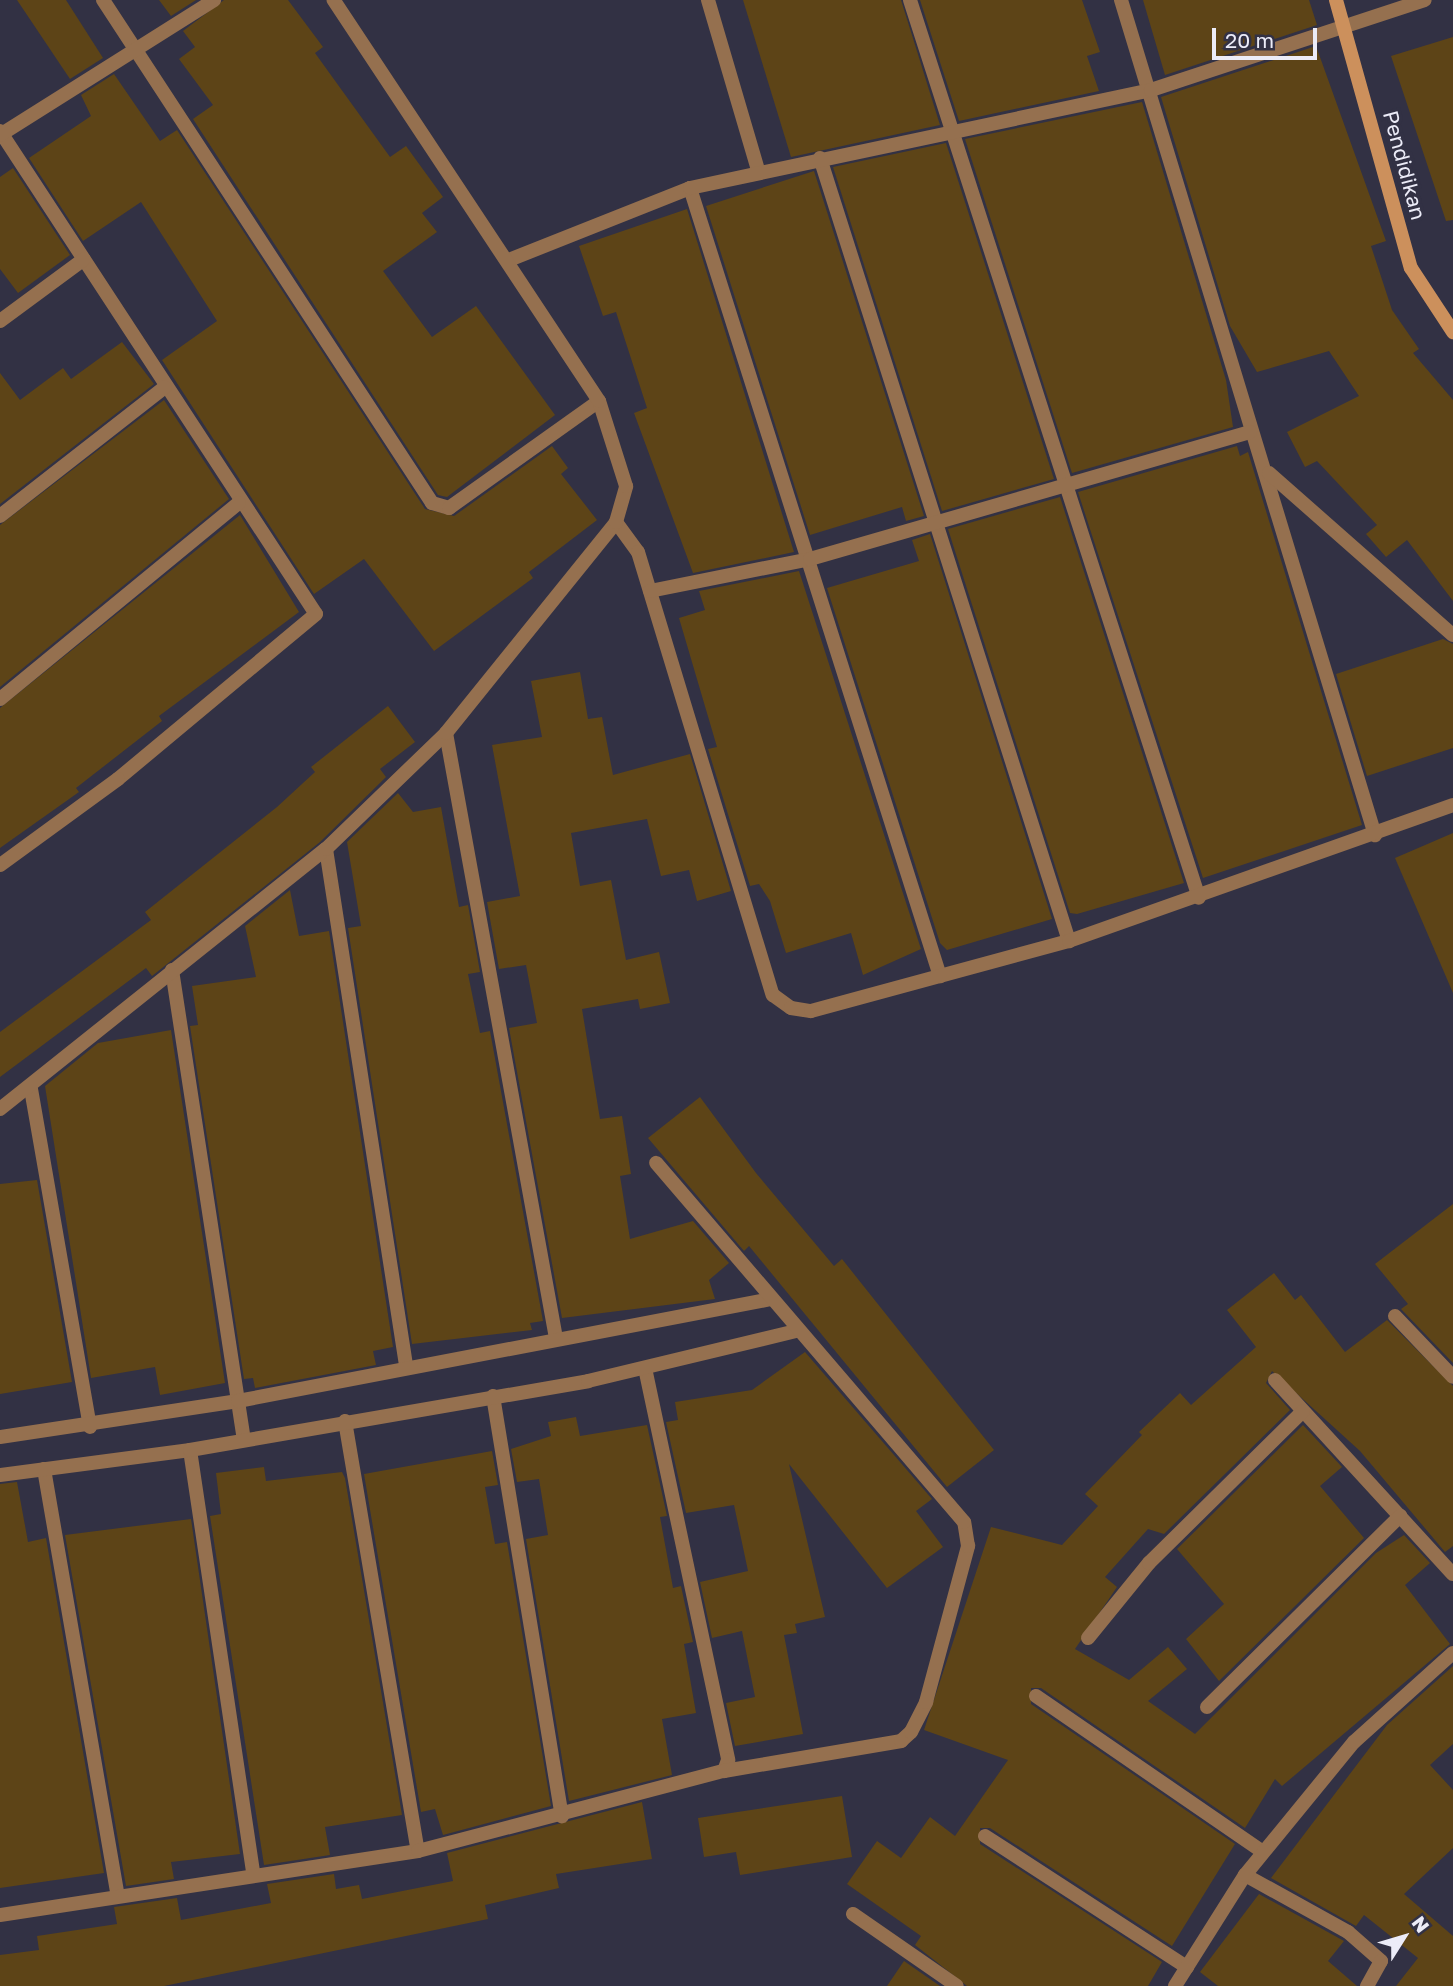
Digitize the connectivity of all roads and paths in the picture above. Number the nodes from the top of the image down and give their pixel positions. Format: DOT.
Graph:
graph roads {
  1 [pos="103,0"];
  2 [pos="214,0"];
  3 [pos="334,0"];
  4 [pos="708,0"];
  5 [pos="910,0"];
  6 [pos="1121,0"];
  7 [pos="1336,0"];
  8 [pos="1425,0"];
  9 [pos="1346,30"];
  10 [pos="135,52"];
  11 [pos="1151,90"];
  12 [pos="948,130"];
  13 [pos="1,134"];
  14 [pos="820,158"];
  15 [pos="759,173"];
  16 [pos="690,188"];
  17 [pos="84,259"];
  18 [pos="509,260"];
  19 [pos="0,321"];
  20 [pos="1453,332"];
  21 [pos="165,387"];
  22 [pos="599,401"];
  23 [pos="1250,432"];
  24 [pos="1268,472"];
  25 [pos="1065,482"];
  26 [pos="239,503"];
  27 [pos="0,516"];
  28 [pos="938,517"];
  29 [pos="616,522"];
  30 [pos="810,559"];
  31 [pos="650,591"];
  32 [pos="1453,635"];
  33 [pos="0,699"];
  34 [pos="446,733"];
  35 [pos="1453,805"];
  36 [pos="1375,835"];
  37 [pos="326,849"];
  38 [pos="0,865"];
  39 [pos="1199,898"];
  40 [pos="1069,940"];
  41 [pos="172,970"];
  42 [pos="940,976"];
  43 [pos="31,1089"];
  44 [pos="0,1109"];
  45 [pos="656,1163"];
  46 [pos="771,1299"];
  47 [pos="1395,1316"];
  48 [pos="797,1331"];
  49 [pos="556,1338"];
  50 [pos="406,1365"];
  51 [pos="645,1368"];
  52 [pos="1453,1377"];
  53 [pos="1275,1380"];
  54 [pos="493,1396"];
  55 [pos="238,1401"];
  56 [pos="1303,1411"];
  57 [pos="345,1420"];
  58 [pos="90,1427"];
  59 [pos="0,1437"];
  60 [pos="244,1440"];
  61 [pos="190,1450"];
  62 [pos="44,1469"];
  63 [pos="0,1475"];
  64 [pos="1400,1516"];
  65 [pos="1453,1574"];
  66 [pos="1088,1638"];
  67 [pos="1453,1653"];
  68 [pos="1036,1696"];
  69 [pos="1207,1707"];
  70 [pos="724,1770"];
  71 [pos="562,1816"];
  72 [pos="985,1836"];
  73 [pos="418,1851"];
  74 [pos="1263,1852"];
  75 [pos="253,1874"];
  76 [pos="1245,1875"];
  77 [pos="117,1893"];
  78 [pos="853,1914"];
  79 [pos="0,1915"];
  80 [pos="1187,1967"];
  81 [pos="957,1986"];
  82 [pos="1175,1986"];
  83 [pos="1367,1986"];
  1 -- 10 [label="street"];
  2 -- 10 [label="street"];
  3 -- 18 [label="street"];
  4 -- 15 [label="street"];
  5 -- 12 [label="street"];
  6 -- 11 [label="street"];
  7 -- 9 [label="street, Pendidikan"];
  8 -- 9 [label="street"];
  9 -- 11 [label="street"];
  9 -- 20 [label="street, Pendidikan"];
  10 -- 13 [label="street"];
  10 -- 22 [label="street"];
  11 -- 12 [label="street"];
  11 -- 23 [label="street"];
  12 -- 14 [label="street"];
  12 -- 25 [label="street"];
  13 -- 17 [label="street"];
  14 -- 15 [label="street"];
  14 -- 28 [label="street"];
  15 -- 16 [label="street"];
  16 -- 18 [label="street"];
  16 -- 30 [label="street"];
  17 -- 19 [label="street"];
  17 -- 21 [label="street"];
  18 -- 22 [label="street"];
  21 -- 26 [label="street"];
  21 -- 27 [label="street"];
  22 -- 29 [label="street"];
  23 -- 24 [label="street"];
  23 -- 25 [label="street"];
  24 -- 32 [label="street"];
  24 -- 36 [label="street"];
  25 -- 28 [label="street"];
  25 -- 39 [label="street"];
  26 -- 33 [label="street"];
  26 -- 38 [label="street"];
  28 -- 30 [label="street"];
  28 -- 40 [label="street"];
  29 -- 31 [label="street"];
  29 -- 34 [label="street"];
  30 -- 31 [label="street"];
  30 -- 42 [label="street"];
  31 -- 42 [label="street"];
  34 -- 37 [label="street"];
  34 -- 49 [label="street"];
  35 -- 36 [label="street"];
  36 -- 39 [label="street"];
  37 -- 41 [label="street"];
  37 -- 50 [label="street"];
  39 -- 40 [label="street"];
  40 -- 42 [label="street"];
  41 -- 43 [label="street"];
  41 -- 55 [label="street"];
  43 -- 44 [label="street"];
  43 -- 58 [label="street"];
  45 -- 46 [label="street"];
  46 -- 48 [label="street"];
  46 -- 49 [label="street"];
  47 -- 52 [label="street"];
  48 -- 51 [label="street"];
  48 -- 70 [label="street"];
  49 -- 50 [label="street"];
  50 -- 55 [label="street"];
  51 -- 54 [label="street"];
  51 -- 70 [label="street"];
  53 -- 56 [label="street"];
  54 -- 57 [label="street"];
  54 -- 71 [label="street"];
  55 -- 58 [label="street"];
  55 -- 60 [label="street"];
  56 -- 64 [label="street"];
  56 -- 66 [label="street"];
  57 -- 60 [label="street"];
  57 -- 73 [label="street"];
  58 -- 59 [label="street"];
  60 -- 61 [label="street"];
  61 -- 62 [label="street"];
  61 -- 75 [label="street"];
  62 -- 63 [label="street"];
  62 -- 77 [label="street"];
  64 -- 65 [label="street"];
  64 -- 69 [label="street"];
  67 -- 74 [label="street"];
  68 -- 74 [label="street"];
  70 -- 71 [label="street"];
  71 -- 73 [label="street"];
  72 -- 80 [label="street"];
  73 -- 75 [label="street"];
  74 -- 76 [label="street"];
  75 -- 77 [label="street"];
  76 -- 80 [label="street"];
  76 -- 83 [label="street"];
  77 -- 79 [label="street"];
  78 -- 81 [label="street"];
  80 -- 82 [label="street"];
}
